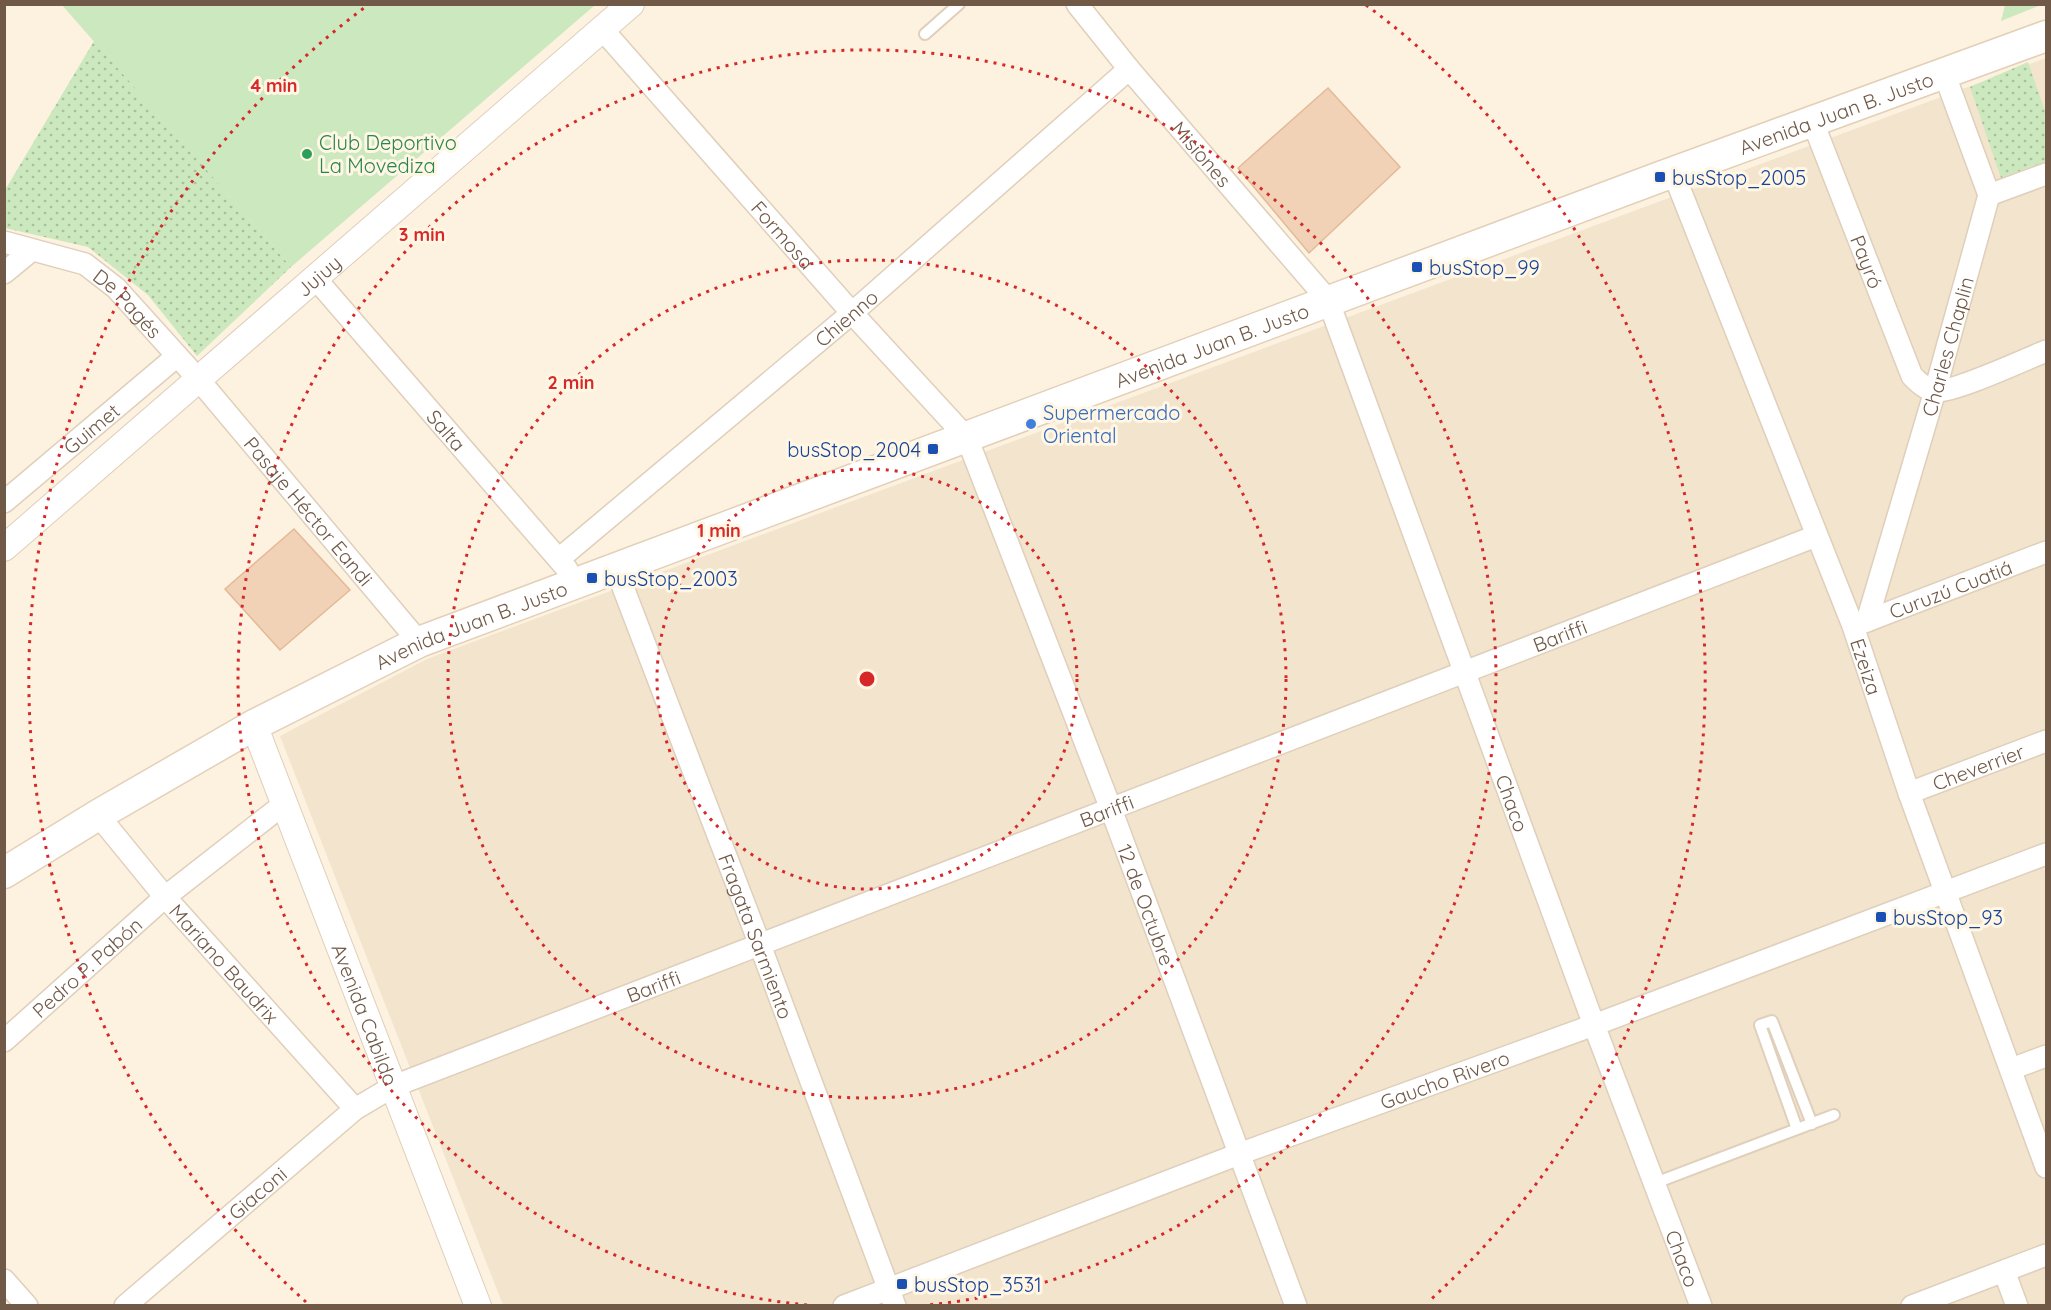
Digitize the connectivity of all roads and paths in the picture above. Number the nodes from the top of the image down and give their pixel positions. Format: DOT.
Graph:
graph roads {
  1 [pos="631,4"];
  2 [pos="959,4"];
  3 [pos="1077,4"];
  4 [pos="603,29"];
  5 [pos="925,34"];
  6 [pos="2046,36"];
  7 [pos="1129,69"];
  8 [pos="1944,73"];
  9 [pos="1812,120"];
  10 [pos="1673,172"];
  11 [pos="2046,174"];
  12 [pos="1989,195"];
  13 [pos="4,242"];
  14 [pos="32,250"];
  15 [pos="4,273"];
  16 [pos="315,278"];
  17 [pos="1328,300"];
  18 [pos="852,313"];
  19 [pos="2046,351"];
  20 [pos="177,356"];
  21 [pos="199,380"];
  22 [pos="1935,391"];
  23 [pos="967,438"];
  24 [pos="4,502"];
  25 [pos="1816,536"];
  26 [pos="4,548"];
  27 [pos="2046,552"];
  28 [pos="559,559"];
  29 [pos="616,569"];
  30 [pos="579,583"];
  31 [pos="1860,624"];
  32 [pos="419,642"];
  33 [pos="1465,672"];
  34 [pos="254,724"];
  35 [pos="2046,741"];
  36 [pos="1909,793"];
  37 [pos="284,804"];
  38 [pos="1111,809"];
  39 [pos="98,814"];
  40 [pos="2046,854"];
  41 [pos="4,873"];
  42 [pos="1946,892"];
  43 [pos="165,897"];
  44 [pos="760,945"];
  45 [pos="1594,1025"];
  46 [pos="4,1041"];
  47 [pos="2046,1056"];
  48 [pos="2011,1069"];
  49 [pos="394,1086"];
  50 [pos="355,1109"];
  51 [pos="1834,1115"];
  52 [pos="1812,1124"];
  53 [pos="1797,1129"];
  54 [pos="1239,1154"];
  55 [pos="2046,1167"];
  56 [pos="1655,1184"];
  57 [pos="2046,1256"];
  58 [pos="2004,1271"];
  59 [pos="4,1280"];
  60 [pos="891,1297"];
  61 [pos="27,1305"];
  62 [pos="125,1305"];
  63 [pos="478,1305"];
  64 [pos="844,1305"];
  65 [pos="1296,1305"];
  66 [pos="1701,1305"];
  67 [pos="1912,1305"];
  68 [pos="2018,1305"];
  1 -- 4 [label="street, Jujuy"];
  2 -- 5 [label="lane"];
  3 -- 7 [label="street, Misiones"];
  4 -- 16 [label="street, Jujuy"];
  4 -- 18 [label="street, Formosa"];
  6 -- 8 [label="main road, Avenida Juan B. Justo"];
  7 -- 17 [label="street, Misiones"];
  7 -- 18 [label="street, Chienno"];
  8 -- 9 [label="main road, Avenida Juan B. Justo"];
  8 -- 12 [label="street"];
  9 -- 10 [label="main road, Avenida Juan B. Justo"];
  9 -- 22 [label="street, Payró"];
  10 -- 17 [label="main road, Avenida Juan B. Justo"];
  10 -- 25 [label="street, Ezeiza"];
  11 -- 12 [label="street"];
  12 -- 22 [label="street, Charles Chaplin"];
  13 -- 14 [label="street, De Pagés"];
  14 -- 15 [label="street"];
  14 -- 20 [label="street, De Pagés"];
  16 -- 21 [label="street, Jujuy"];
  16 -- 28 [label="street, Salta"];
  17 -- 23 [label="main road, Avenida Juan B. Justo"];
  17 -- 33 [label="street, Chaco"];
  18 -- 23 [label="street, Formosa"];
  18 -- 28 [label="street, Chienno"];
  19 -- 22 [label="street"];
  20 -- 21 [label="street, De Pagés"];
  20 -- 24 [label="street, Guimet"];
  21 -- 26 [label="street, Jujuy"];
  21 -- 32 [label="street, Pasaje Héctor Eandi"];
  22 -- 31 [label="street, Charles Chaplin"];
  23 -- 29 [label="main road, Avenida Juan B. Justo"];
  23 -- 38 [label="street, 12 de Octubre"];
  25 -- 31 [label="street, Ezeiza"];
  25 -- 33 [label="street, Bariffi"];
  27 -- 31 [label="street, Curuzú Cuatiá"];
  28 -- 30 [label="street, Salta"];
  29 -- 30 [label="main road, Avenida Juan B. Justo"];
  29 -- 44 [label="street, Fragata Sarmiento"];
  30 -- 32 [label="main road, Avenida Juan B. Justo"];
  31 -- 36 [label="street, Ezeiza"];
  32 -- 34 [label="main road, Avenida Juan B. Justo"];
  33 -- 38 [label="street, Bariffi"];
  33 -- 45 [label="street, Chaco"];
  34 -- 37 [label="street, Avenida Cabildo"];
  34 -- 39 [label="main road, Avenida Juan B. Justo"];
  35 -- 36 [label="street, Cheverrier"];
  36 -- 42 [label="street, Ezeiza"];
  37 -- 43 [label="street, Pedro P. Pabón"];
  37 -- 49 [label="street, Avenida Cabildo"];
  38 -- 44 [label="street, Bariffi"];
  38 -- 54 [label="street, 12 de Octubre"];
  39 -- 41 [label="main road, Avenida Juan B. Justo"];
  39 -- 43 [label="street, Mariano Baudrix"];
  40 -- 42 [label="street, Gaucho Rivero"];
  42 -- 45 [label="street, Gaucho Rivero"];
  42 -- 48 [label="street, Ezeiza"];
  43 -- 46 [label="street, Pedro P. Pabón"];
  43 -- 50 [label="street, Mariano Baudrix"];
  44 -- 49 [label="street, Bariffi"];
  44 -- 60 [label="street, Fragata Sarmiento"];
  45 -- 54 [label="street, Gaucho Rivero"];
  45 -- 56 [label="street, Chaco"];
  47 -- 48 [label="street"];
  48 -- 55 [label="street, Ezeiza"];
  49 -- 50 [label="street, Giaconi"];
  49 -- 63 [label="street, Avenida Cabildo"];
  50 -- 62 [label="street, Giaconi"];
  51 -- 52 [label="lane"];
  52 -- 53 [label="lane"];
  52 -- 53 [label="lane"];
  53 -- 56 [label="lane"];
  54 -- 60 [label="street, Gaucho Rivero"];
  54 -- 65 [label="street, 12 de Octubre"];
  56 -- 66 [label="street, Chaco"];
  57 -- 58 [label="street"];
  58 -- 67 [label="street"];
  58 -- 68 [label="street"];
  59 -- 61 [label="street"];
  60 -- 64 [label="street, Gaucho Rivero"];
}
